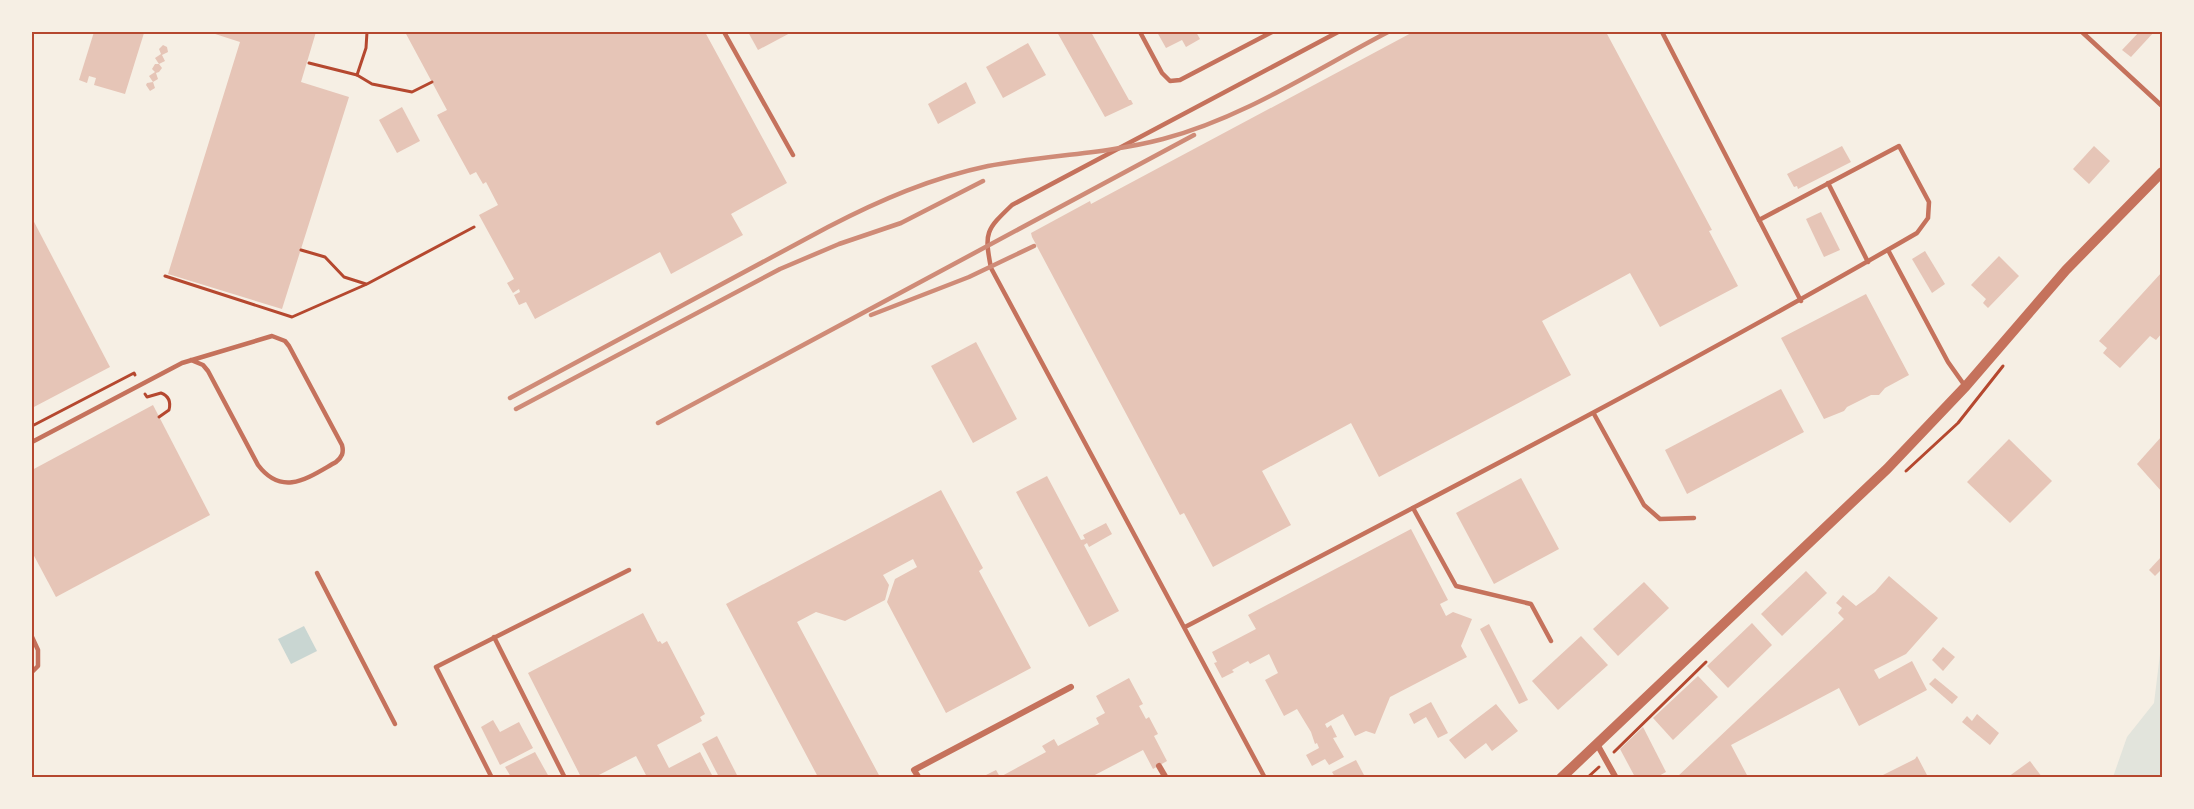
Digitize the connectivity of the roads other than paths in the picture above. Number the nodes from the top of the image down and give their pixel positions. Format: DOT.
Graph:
graph roads {
  1 [pos="724,32"];
  2 [pos="1140,32"];
  3 [pos="1272,32"];
  4 [pos="1338,32"];
  5 [pos="1662,32"];
  6 [pos="2082,32"];
  7 [pos="2163,106"];
  8 [pos="793,155"];
  9 [pos="2163,172"];
  10 [pos="1828,183"];
  11 [pos="1759,220"];
  12 [pos="1887,250"];
  13 [pos="1868,261"];
  14 [pos="1801,301"];
  15 [pos="191,360"];
  16 [pos="1966,386"];
  17 [pos="1594,414"];
  18 [pos="32,442"];
  19 [pos="1413,508"];
  20 [pos="1694,518"];
  21 [pos="629,570"];
  22 [pos="317,573"];
  23 [pos="1185,627"];
  24 [pos="32,637"];
  25 [pos="494,637"];
  26 [pos="1551,641"];
  27 [pos="32,672"];
  28 [pos="1071,687"];
  29 [pos="394,724"];
  30 [pos="1597,744"];
  31 [pos="1159,766"];
  32 [pos="492,777"];
  33 [pos="565,777"];
  34 [pos="919,777"];
  35 [pos="1166,777"];
  36 [pos="1265,777"];
  37 [pos="1561,777"];
  38 [pos="1616,777"];
  1 -- 8 [label="lane"];
  2 -- 3 [label="lane"];
  4 -- 23 [label="lane"];
  5 -- 11 [label="lane"];
  6 -- 7 [label="lane"];
  9 -- 16 [label="street"];
  10 -- 11 [label="lane"];
  10 -- 12 [label="lane"];
  10 -- 13 [label="lane"];
  11 -- 14 [label="lane"];
  12 -- 13 [label="lane"];
  12 -- 16 [label="lane"];
  13 -- 14 [label="lane"];
  14 -- 17 [label="lane"];
  15 -- 15 [label="lane"];
  15 -- 18 [label="lane"];
  16 -- 30 [label="street"];
  17 -- 19 [label="lane"];
  17 -- 20 [label="lane"];
  19 -- 23 [label="lane"];
  19 -- 26 [label="lane"];
  21 -- 25 [label="lane"];
  22 -- 29 [label="lane"];
  23 -- 36 [label="lane"];
  24 -- 27 [label="lane"];
  25 -- 32 [label="lane"];
  25 -- 33 [label="lane"];
  28 -- 34 [label="street"];
  30 -- 37 [label="street"];
  30 -- 38 [label="street"];
  31 -- 35 [label="street"];
}
